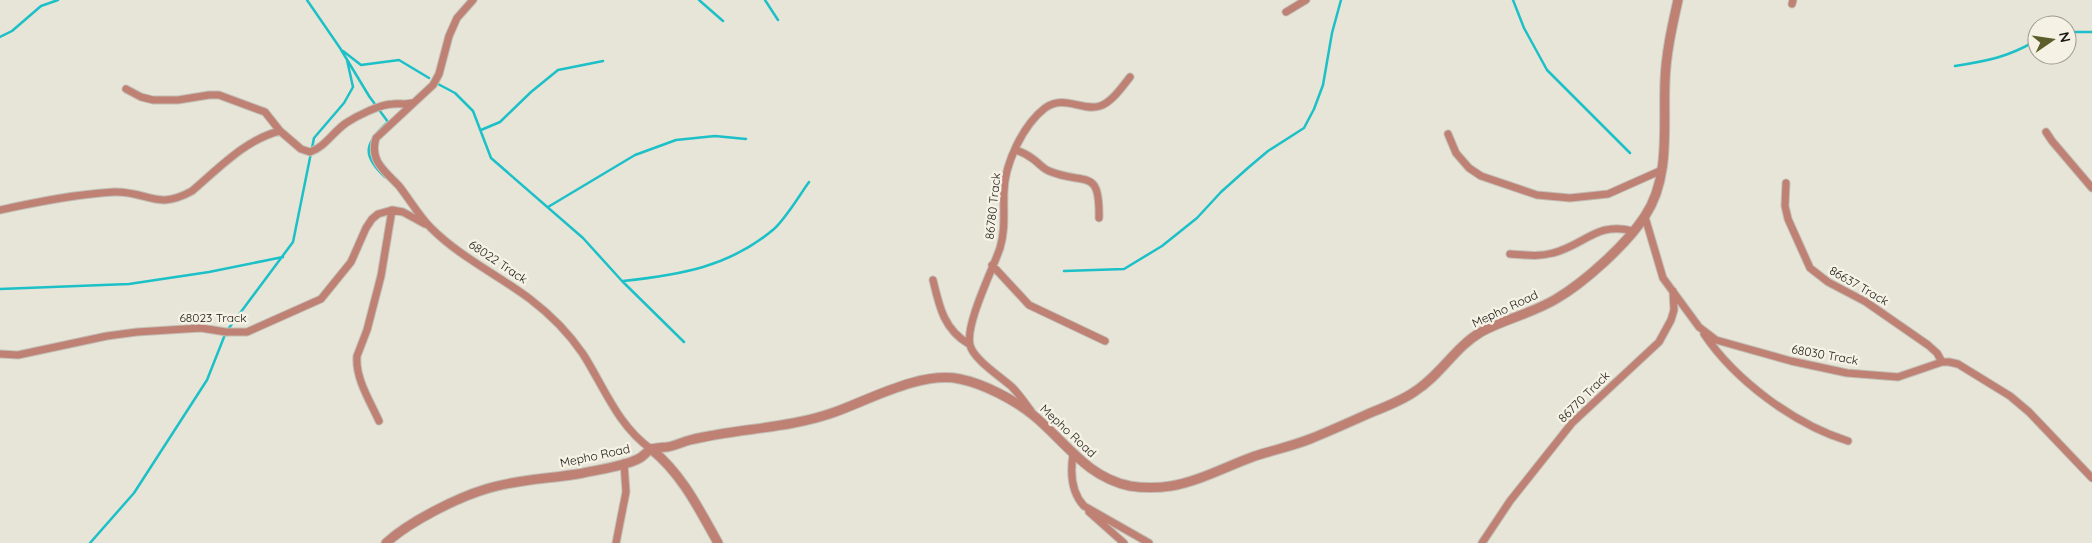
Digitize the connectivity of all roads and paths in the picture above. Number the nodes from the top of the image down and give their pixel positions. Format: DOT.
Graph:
graph roads {
  1 [pos="473,0"];
  2 [pos="1306,0"];
  3 [pos="1678,0"];
  4 [pos="1286,12"];
  5 [pos="1130,77"];
  6 [pos="126,89"];
  7 [pos="414,102"];
  8 [pos="280,131"];
  9 [pos="2046,132"];
  10 [pos="1448,134"];
  11 [pos="1016,150"];
  12 [pos="1662,170"];
  13 [pos="1786,183"];
  14 [pos="2092,188"];
  15 [pos="0,210"];
  16 [pos="392,210"];
  17 [pos="1645,217"];
  18 [pos="1099,218"];
  19 [pos="430,227"];
  20 [pos="1633,232"];
  21 [pos="1510,254"];
  22 [pos="992,265"];
  23 [pos="933,280"];
  24 [pos="1672,291"];
  25 [pos="1700,327"];
  26 [pos="1105,340"];
  27 [pos="969,344"];
  28 [pos="0,354"];
  29 [pos="1942,362"];
  30 [pos="1033,415"];
  31 [pos="379,421"];
  32 [pos="1848,441"];
  33 [pos="651,449"];
  34 [pos="1073,455"];
  35 [pos="624,463"];
  36 [pos="2092,478"];
  37 [pos="1084,506"];
  38 [pos="386,543"];
  39 [pos="616,543"];
  40 [pos="718,543"];
  41 [pos="1124,543"];
  42 [pos="1149,543"];
  43 [pos="1482,543"];
  1 -- 7 [label="street, 68022 Track"];
  2 -- 4 [label="street"];
  3 -- 12 [label="street, Mepho Road"];
  5 -- 11 [label="street, 86780 Track"];
  6 -- 8 [label="street"];
  7 -- 8 [label="street"];
  7 -- 19 [label="street, 68022 Track"];
  8 -- 15 [label="street"];
  9 -- 14 [label="street"];
  10 -- 12 [label="street"];
  11 -- 18 [label="street"];
  11 -- 22 [label="street, 86780 Track"];
  12 -- 17 [label="street, Mepho Road"];
  13 -- 29 [label="street, 86637 Track"];
  16 -- 19 [label="street"];
  16 -- 28 [label="street, 68023 Track"];
  16 -- 31 [label="street"];
  17 -- 20 [label="street, Mepho Road"];
  17 -- 24 [label="street, 68030 Track"];
  19 -- 33 [label="street, 68022 Track"];
  20 -- 21 [label="street"];
  20 -- 34 [label="street, Mepho Road"];
  22 -- 26 [label="street"];
  22 -- 27 [label="street, 86780 Track"];
  23 -- 27 [label="street"];
  24 -- 25 [label="street, 68030 Track"];
  24 -- 43 [label="street, 86770 Track"];
  25 -- 29 [label="street, 68030 Track"];
  25 -- 32 [label="street"];
  27 -- 30 [label="street"];
  29 -- 36 [label="street"];
  30 -- 33 [label="street, Mepho Road"];
  30 -- 34 [label="street, Mepho Road"];
  33 -- 35 [label="street, Mepho Road"];
  33 -- 40 [label="street, 68022 Track"];
  34 -- 37 [label="street"];
  35 -- 38 [label="street, Mepho Road"];
  35 -- 39 [label="street"];
  37 -- 41 [label="street"];
  37 -- 42 [label="street"];
}
